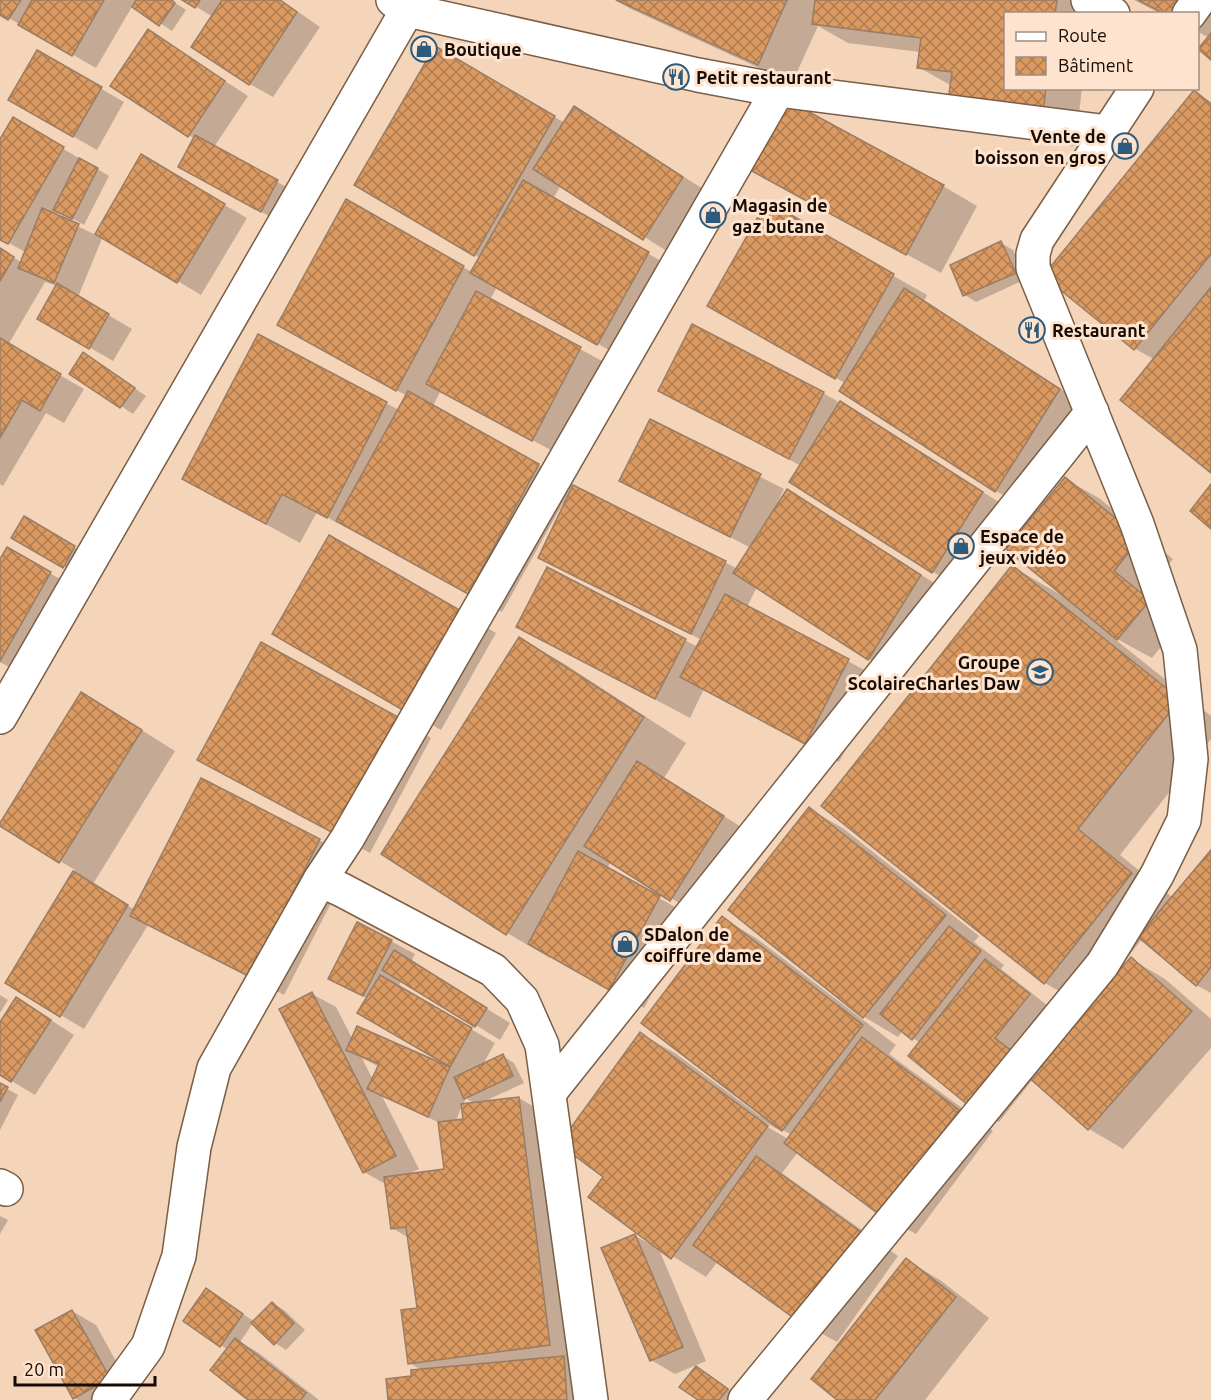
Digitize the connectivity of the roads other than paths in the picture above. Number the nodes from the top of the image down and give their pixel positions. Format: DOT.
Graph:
graph roads {
  1 [pos="1088,0"];
  2 [pos="404,3"];
  3 [pos="1109,12"];
  4 [pos="778,90"];
  5 [pos="1136,90"];
  6 [pos="1108,132"];
  7 [pos="1092,412"];
  8 [pos="0,717"];
  9 [pos="320,880"];
  10 [pos="550,1092"];
  11 [pos="109,1400"];
  12 [pos="591,1400"];
  13 [pos="745,1400"];
  1 -- 3 [label="street"];
  2 -- 4 [label="street"];
  2 -- 8 [label="street"];
  4 -- 6 [label="street"];
  4 -- 9 [label="street"];
  5 -- 6 [label="street"];
  6 -- 7 [label="street"];
  7 -- 10 [label="street"];
  7 -- 13 [label="street"];
  9 -- 10 [label="street"];
  9 -- 11 [label="street"];
  10 -- 12 [label="street"];
}
